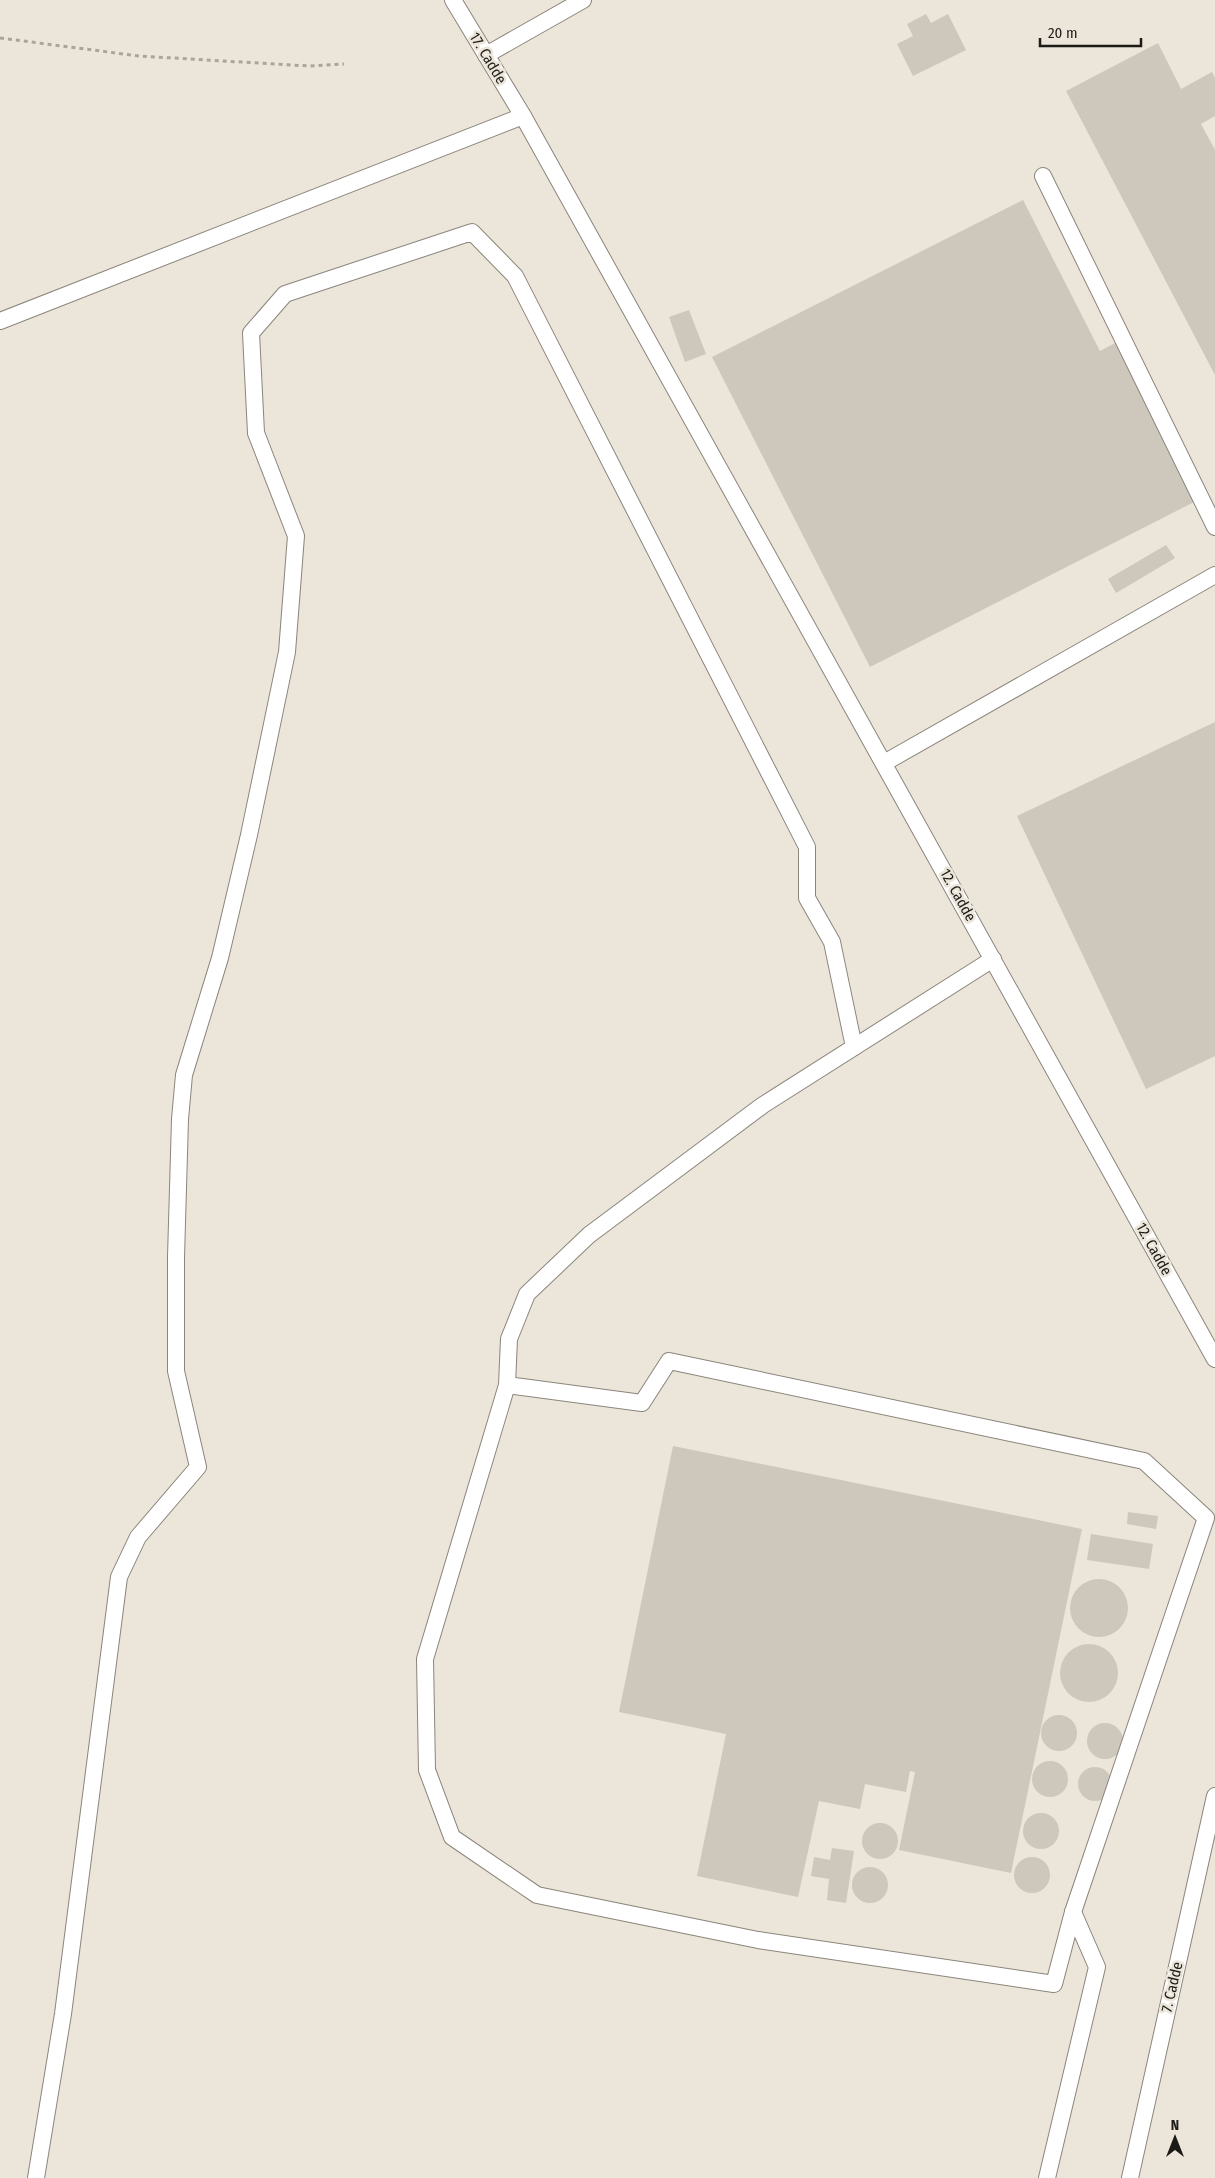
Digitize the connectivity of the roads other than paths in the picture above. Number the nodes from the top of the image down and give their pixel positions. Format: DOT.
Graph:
graph roads {
  1 [pos="453,0"];
  2 [pos="583,0"];
  3 [pos="486,55"];
  4 [pos="523,116"];
  5 [pos="1043,176"];
  6 [pos="0,321"];
  7 [pos="1215,527"];
  8 [pos="1215,575"];
  9 [pos="884,763"];
  10 [pos="993,959"];
  11 [pos="854,1047"];
  12 [pos="1215,1359"];
  13 [pos="507,1385"];
  14 [pos="1215,1796"];
  15 [pos="1073,1912"];
  16 [pos="36,2178"];
  17 [pos="1047,2178"];
  18 [pos="1130,2178"];
  1 -- 3 [label="lane, 17. Cadde"];
  2 -- 3 [label="lane"];
  3 -- 4 [label="lane, 17. Cadde"];
  4 -- 6 [label="lane"];
  4 -- 9 [label="lane, 17. Cadde"];
  5 -- 7 [label="lane"];
  8 -- 9 [label="lane"];
  9 -- 10 [label="lane, 12. Cadde"];
  10 -- 11 [label="lane"];
  10 -- 12 [label="lane, 12. Cadde"];
  11 -- 13 [label="lane"];
  11 -- 16 [label="lane"];
  13 -- 15 [label="lane"];
  13 -- 15 [label="lane"];
  14 -- 18 [label="lane, 7. Cadde"];
  15 -- 17 [label="lane"];
}
